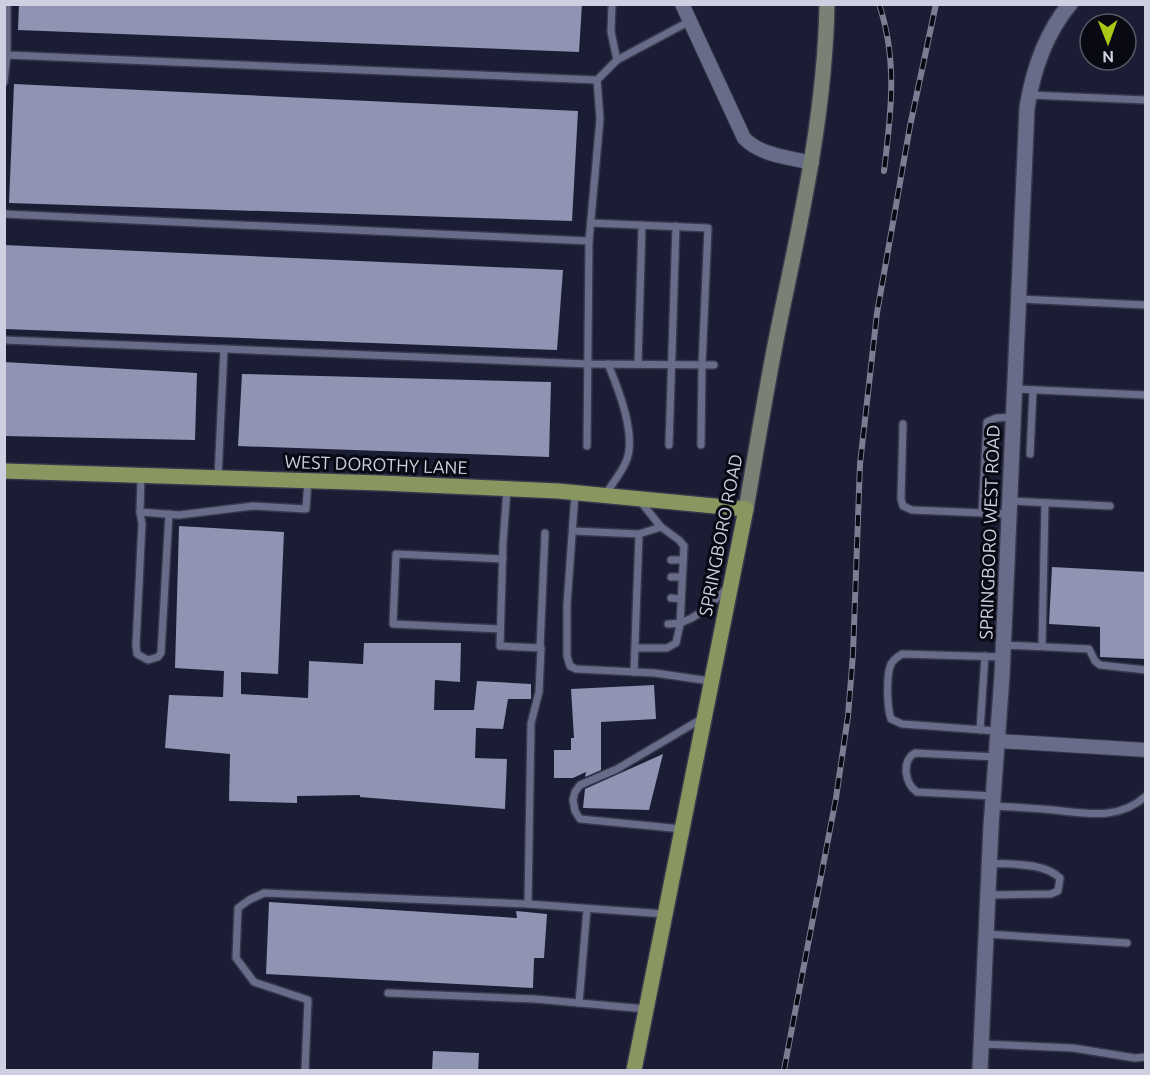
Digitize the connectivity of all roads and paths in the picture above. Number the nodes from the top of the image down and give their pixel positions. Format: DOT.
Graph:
graph roads {
  1 [pos="7,4"];
  2 [pos="612,4"];
  3 [pos="682,4"];
  4 [pos="827,4"];
  5 [pos="1070,4"];
  6 [pos="690,21"];
  7 [pos="7,55"];
  8 [pos="616,60"];
  9 [pos="597,80"];
  10 [pos="4,82"];
  11 [pos="1029,95"];
  12 [pos="1146,100"];
  13 [pos="812,163"];
  14 [pos="4,214"];
  15 [pos="591,223"];
  16 [pos="642,225"];
  17 [pos="676,226"];
  18 [pos="590,241"];
  19 [pos="1018,299"];
  20 [pos="1146,305"];
  21 [pos="4,340"];
  22 [pos="225,349"];
  23 [pos="588,364"];
  24 [pos="608,364"];
  25 [pos="638,364"];
  26 [pos="670,365"];
  27 [pos="702,365"];
  28 [pos="714,365"];
  29 [pos="1014,389"];
  30 [pos="1033,390"];
  31 [pos="1146,395"];
  32 [pos="1013,417"];
  33 [pos="903,424"];
  34 [pos="669,445"];
  35 [pos="702,445"];
  36 [pos="587,446"];
  37 [pos="1030,454"];
  38 [pos="4,471"];
  39 [pos="141,474"];
  40 [pos="218,477"];
  41 [pos="308,480"];
  42 [pos="507,489"];
  43 [pos="575,493"];
  44 [pos="606,495"];
  45 [pos="638,499"];
  46 [pos="1045,503"];
  47 [pos="1110,506"];
  48 [pos="1009,507"];
  49 [pos="746,509"];
  50 [pos="140,512"];
  51 [pos="982,513"];
  52 [pos="169,514"];
  53 [pos="661,527"];
  54 [pos="573,531"];
  55 [pos="545,533"];
  56 [pos="639,534"];
  57 [pos="503,559"];
  58 [pos="671,560"];
  59 [pos="683,560"];
  60 [pos="671,577"];
  61 [pos="682,577"];
  62 [pos="729,586"];
  63 [pos="671,598"];
  64 [pos="681,598"];
  65 [pos="668,624"];
  66 [pos="680,625"];
  67 [pos="500,629"];
  68 [pos="1042,646"];
  69 [pos="540,648"];
  70 [pos="636,648"];
  71 [pos="1003,651"];
  72 [pos="984,656"];
  73 [pos="1146,670"];
  74 [pos="634,672"];
  75 [pos="710,681"];
  76 [pos="703,718"];
  77 [pos="980,730"];
  78 [pos="998,736"];
  79 [pos="1146,750"];
  80 [pos="997,757"];
  81 [pos="1146,796"];
  82 [pos="993,801"];
  83 [pos="682,829"];
  84 [pos="990,863"];
  85 [pos="988,895"];
  86 [pos="528,904"];
  87 [pos="586,909"];
  88 [pos="665,915"];
  89 [pos="986,934"];
  90 [pos="1127,943"];
  91 [pos="388,993"];
  92 [pos="579,1003"];
  93 [pos="646,1009"];
  94 [pos="981,1044"];
  95 [pos="1145,1056"];
  96 [pos="305,1071"];
  97 [pos="634,1071"];
  98 [pos="980,1071"];
  1 -- 7 [label="lane"];
  2 -- 8 [label="lane"];
  3 -- 6 [label="street"];
  4 -- 13 [label="main road, SPRINGBORO ROAD"];
  5 -- 11 [label="street, SPRINGBORO WEST ROAD"];
  6 -- 8 [label="lane"];
  6 -- 13 [label="street"];
  7 -- 9 [label="lane"];
  7 -- 10 [label="lane"];
  8 -- 9 [label="lane"];
  9 -- 15 [label="lane"];
  11 -- 12 [label="lane"];
  11 -- 19 [label="street, SPRINGBORO WEST ROAD"];
  13 -- 49 [label="main road, SPRINGBORO ROAD"];
  14 -- 18 [label="lane"];
  15 -- 16 [label="lane"];
  15 -- 18 [label="lane"];
  16 -- 17 [label="lane"];
  16 -- 25 [label="lane"];
  17 -- 26 [label="lane"];
  17 -- 27 [label="lane"];
  18 -- 23 [label="lane"];
  19 -- 20 [label="lane"];
  19 -- 29 [label="street, SPRINGBORO WEST ROAD"];
  21 -- 22 [label="lane"];
  22 -- 23 [label="lane"];
  22 -- 40 [label="lane"];
  23 -- 24 [label="lane"];
  23 -- 36 [label="lane"];
  24 -- 25 [label="lane"];
  24 -- 44 [label="lane"];
  25 -- 26 [label="lane"];
  26 -- 27 [label="lane"];
  26 -- 34 [label="lane"];
  27 -- 28 [label="lane"];
  27 -- 35 [label="lane"];
  29 -- 30 [label="lane"];
  29 -- 32 [label="street, SPRINGBORO WEST ROAD"];
  30 -- 31 [label="lane"];
  30 -- 37 [label="lane"];
  32 -- 48 [label="street, SPRINGBORO WEST ROAD"];
  32 -- 51 [label="lane"];
  33 -- 51 [label="lane"];
  38 -- 39 [label="main road, WEST DOROTHY LANE"];
  39 -- 40 [label="main road, WEST DOROTHY LANE"];
  39 -- 50 [label="lane"];
  40 -- 41 [label="main road, WEST DOROTHY LANE"];
  41 -- 42 [label="main road, WEST DOROTHY LANE"];
  41 -- 52 [label="lane"];
  42 -- 43 [label="main road, WEST DOROTHY LANE"];
  42 -- 57 [label="lane"];
  43 -- 44 [label="main road, WEST DOROTHY LANE"];
  43 -- 54 [label="lane"];
  44 -- 45 [label="main road, WEST DOROTHY LANE"];
  45 -- 49 [label="main road, WEST DOROTHY LANE"];
  45 -- 53 [label="lane"];
  46 -- 47 [label="lane"];
  46 -- 48 [label="lane"];
  46 -- 68 [label="lane"];
  48 -- 51 [label="lane"];
  48 -- 71 [label="street, SPRINGBORO WEST ROAD"];
  49 -- 62 [label="main road, SPRINGBORO ROAD"];
  50 -- 52 [label="lane"];
  50 -- 52 [label="lane"];
  53 -- 56 [label="lane"];
  53 -- 59 [label="lane"];
  54 -- 56 [label="lane"];
  54 -- 74 [label="lane"];
  55 -- 69 [label="lane"];
  56 -- 70 [label="lane"];
  57 -- 67 [label="lane"];
  57 -- 67 [label="lane"];
  58 -- 59 [label="lane"];
  59 -- 61 [label="lane"];
  60 -- 61 [label="lane"];
  61 -- 64 [label="lane"];
  62 -- 66 [label="lane"];
  62 -- 75 [label="main road, SPRINGBORO ROAD"];
  63 -- 64 [label="lane"];
  64 -- 66 [label="lane"];
  65 -- 66 [label="lane"];
  66 -- 70 [label="lane"];
  67 -- 69 [label="lane"];
  68 -- 71 [label="lane"];
  68 -- 73 [label="lane"];
  69 -- 86 [label="lane"];
  70 -- 74 [label="lane"];
  71 -- 72 [label="lane"];
  71 -- 78 [label="street, SPRINGBORO WEST ROAD"];
  72 -- 77 [label="lane"];
  72 -- 77 [label="lane"];
  74 -- 75 [label="lane"];
  75 -- 76 [label="main road, SPRINGBORO ROAD"];
  76 -- 83 [label="main road, SPRINGBORO ROAD"];
  76 -- 83 [label="lane"];
  77 -- 78 [label="lane"];
  78 -- 79 [label="street"];
  78 -- 80 [label="street, SPRINGBORO WEST ROAD"];
  80 -- 82 [label="street, SPRINGBORO WEST ROAD"];
  80 -- 82 [label="lane"];
  81 -- 82 [label="lane"];
  82 -- 84 [label="street, SPRINGBORO WEST ROAD"];
  83 -- 88 [label="main road, SPRINGBORO ROAD"];
  84 -- 85 [label="street, SPRINGBORO WEST ROAD"];
  84 -- 85 [label="lane"];
  85 -- 89 [label="street, SPRINGBORO WEST ROAD"];
  86 -- 87 [label="lane"];
  86 -- 96 [label="lane"];
  87 -- 88 [label="lane"];
  87 -- 92 [label="lane"];
  88 -- 93 [label="main road, SPRINGBORO ROAD"];
  89 -- 90 [label="lane"];
  89 -- 94 [label="street, SPRINGBORO WEST ROAD"];
  91 -- 92 [label="lane"];
  92 -- 93 [label="lane"];
  93 -- 97 [label="main road, SPRINGBORO ROAD"];
  94 -- 95 [label="lane"];
  94 -- 98 [label="street, SPRINGBORO WEST ROAD"];
}
